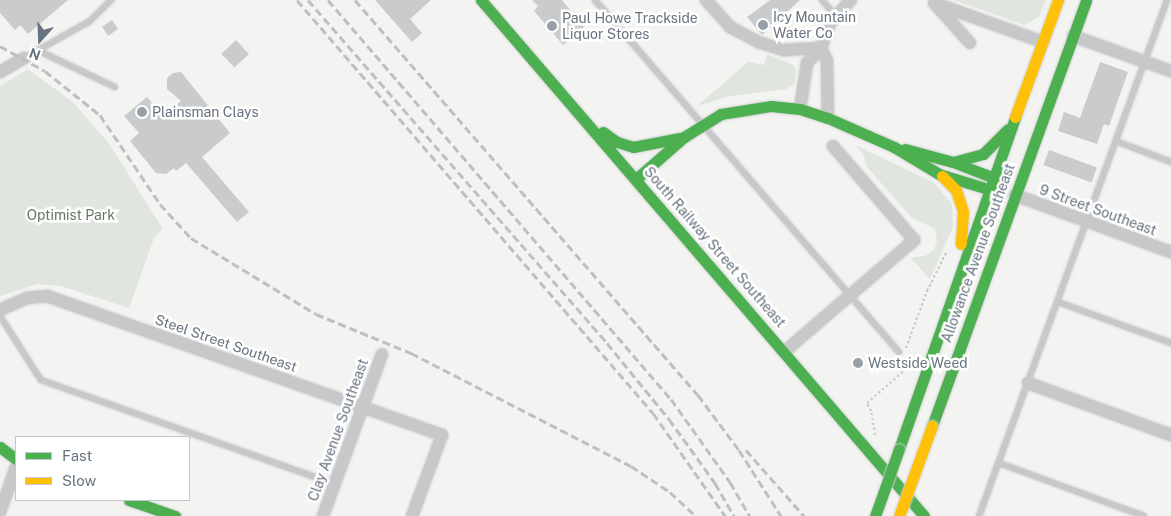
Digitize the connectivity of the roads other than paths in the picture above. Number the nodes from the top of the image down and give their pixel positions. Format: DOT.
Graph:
graph roads {
  1 [pos="111,0"];
  2 [pos="481,0"];
  3 [pos="595,0"];
  4 [pos="706,0"];
  5 [pos="822,0"];
  6 [pos="851,0"];
  7 [pos="1058,0"];
  8 [pos="1086,0"];
  9 [pos="1167,0"];
  10 [pos="932,1"];
  11 [pos="835,15"];
  12 [pos="1073,36"];
  13 [pos="1043,42"];
  14 [pos="970,43"];
  15 [pos="821,48"];
  16 [pos="37,50"];
  17 [pos="24,58"];
  18 [pos="1145,62"];
  19 [pos="1171,71"];
  20 [pos="0,72"];
  21 [pos="115,88"];
  22 [pos="567,100"];
  23 [pos="800,109"];
  24 [pos="828,118"];
  25 [pos="1016,118"];
  26 [pos="702,124"];
  27 [pos="684,137"];
  28 [pos="1116,141"];
  29 [pos="833,146"];
  30 [pos="894,147"];
  31 [pos="953,162"];
  32 [pos="1171,162"];
  33 [pos="939,174"];
  34 [pos="994,178"];
  35 [pos="636,179"];
  36 [pos="988,192"];
  37 [pos="1015,195"];
  38 [pos="1087,221"];
  39 [pos="1171,252"];
  40 [pos="958,273"];
  41 [pos="850,295"];
  42 [pos="1058,302"];
  43 [pos="0,310"];
  44 [pos="0,316"];
  45 [pos="1171,343"];
  46 [pos="784,352"];
  47 [pos="899,352"];
  48 [pos="382,354"];
  49 [pos="1028,383"];
  50 [pos="362,407"];
  51 [pos="1171,435"];
  52 [pos="0,447"];
  53 [pos="0,454"];
  54 [pos="15,458"];
  55 [pos="15,459"];
  56 [pos="1000,463"];
  57 [pos="15,470"];
  58 [pos="334,484"];
  59 [pos="132,501"];
  60 [pos="0,512"];
  61 [pos="175,516"];
  62 [pos="323,516"];
  63 [pos="412,516"];
  64 [pos="875,516"];
  65 [pos="899,516"];
  66 [pos="924,516"];
  67 [pos="979,516"];
  68 [pos="1144,516"];
  1 -- 16 [label="lane"];
  2 -- 22 [label="street, South Railway Street Southeast"];
  3 -- 26 [label="lane"];
  4 -- 15 [label="street"];
  5 -- 11 [label="lane"];
  6 -- 11 [label="street"];
  7 -- 13 [label="street, Allowance Avenue Southeast"];
  8 -- 12 [label="street, Allowance Avenue Southeast"];
  9 -- 18 [label="lane"];
  10 -- 13 [label="street"];
  10 -- 14 [label="street"];
  11 -- 15 [label="street"];
  12 -- 18 [label="street"];
  12 -- 37 [label="street, Allowance Avenue Southeast"];
  13 -- 25 [label="street, Allowance Avenue Southeast"];
  15 -- 23 [label="street"];
  15 -- 24 [label="street"];
  16 -- 17 [label="lane"];
  16 -- 21 [label="lane"];
  17 -- 20 [label="street"];
  18 -- 19 [label="street"];
  18 -- 28 [label="lane"];
  22 -- 27 [label="street"];
  22 -- 35 [label="street, South Railway Street Southeast"];
  23 -- 24 [label="street, 9 Street Southeast"];
  23 -- 26 [label="street, 9 Street Southeast"];
  24 -- 30 [label="street, 9 Street Southeast"];
  25 -- 31 [label="street"];
  25 -- 34 [label="street, Allowance Avenue Southeast"];
  26 -- 27 [label="street, 9 Street Southeast"];
  26 -- 41 [label="lane"];
  27 -- 35 [label="street, 9 Street Southeast"];
  28 -- 32 [label="lane"];
  28 -- 38 [label="lane"];
  29 -- 41 [label="street"];
  30 -- 31 [label="street, 9 Street Southeast"];
  30 -- 33 [label="street, 9 Street Southeast"];
  31 -- 34 [label="street, 9 Street Southeast"];
  33 -- 36 [label="street, 9 Street Southeast"];
  33 -- 40 [label="street"];
  34 -- 36 [label="street, Allowance Avenue Southeast"];
  34 -- 37 [label="street, 9 Street Southeast"];
  35 -- 46 [label="street, South Railway Street Southeast"];
  36 -- 37 [label="street, 9 Street Southeast"];
  36 -- 40 [label="street, Allowance Avenue Southeast"];
  37 -- 38 [label="street, 9 Street Southeast"];
  37 -- 65 [label="street, Allowance Avenue Southeast, bridge"];
  38 -- 39 [label="street, 9 Street Southeast"];
  38 -- 42 [label="lane"];
  40 -- 64 [label="street, Allowance Avenue Southeast, bridge"];
  41 -- 46 [label="street"];
  41 -- 47 [label="lane"];
  42 -- 45 [label="lane"];
  42 -- 49 [label="lane"];
  43 -- 50 [label="street, Steel Street Southeast"];
  44 -- 58 [label="lane"];
  46 -- 66 [label="street, South Railway Street Southeast"];
  48 -- 50 [label="street, Clay Avenue Southeast"];
  49 -- 51 [label="street"];
  49 -- 56 [label="lane"];
  50 -- 58 [label="street, Clay Avenue Southeast"];
  50 -- 63 [label="street, Steel Street Southeast"];
  52 -- 54 [label="street"];
  53 -- 55 [label="street"];
  56 -- 67 [label="lane"];
  56 -- 68 [label="lane"];
  57 -- 60 [label="street"];
  58 -- 62 [label="street, Clay Avenue Southeast"];
  59 -- 61 [label="street"];
}
